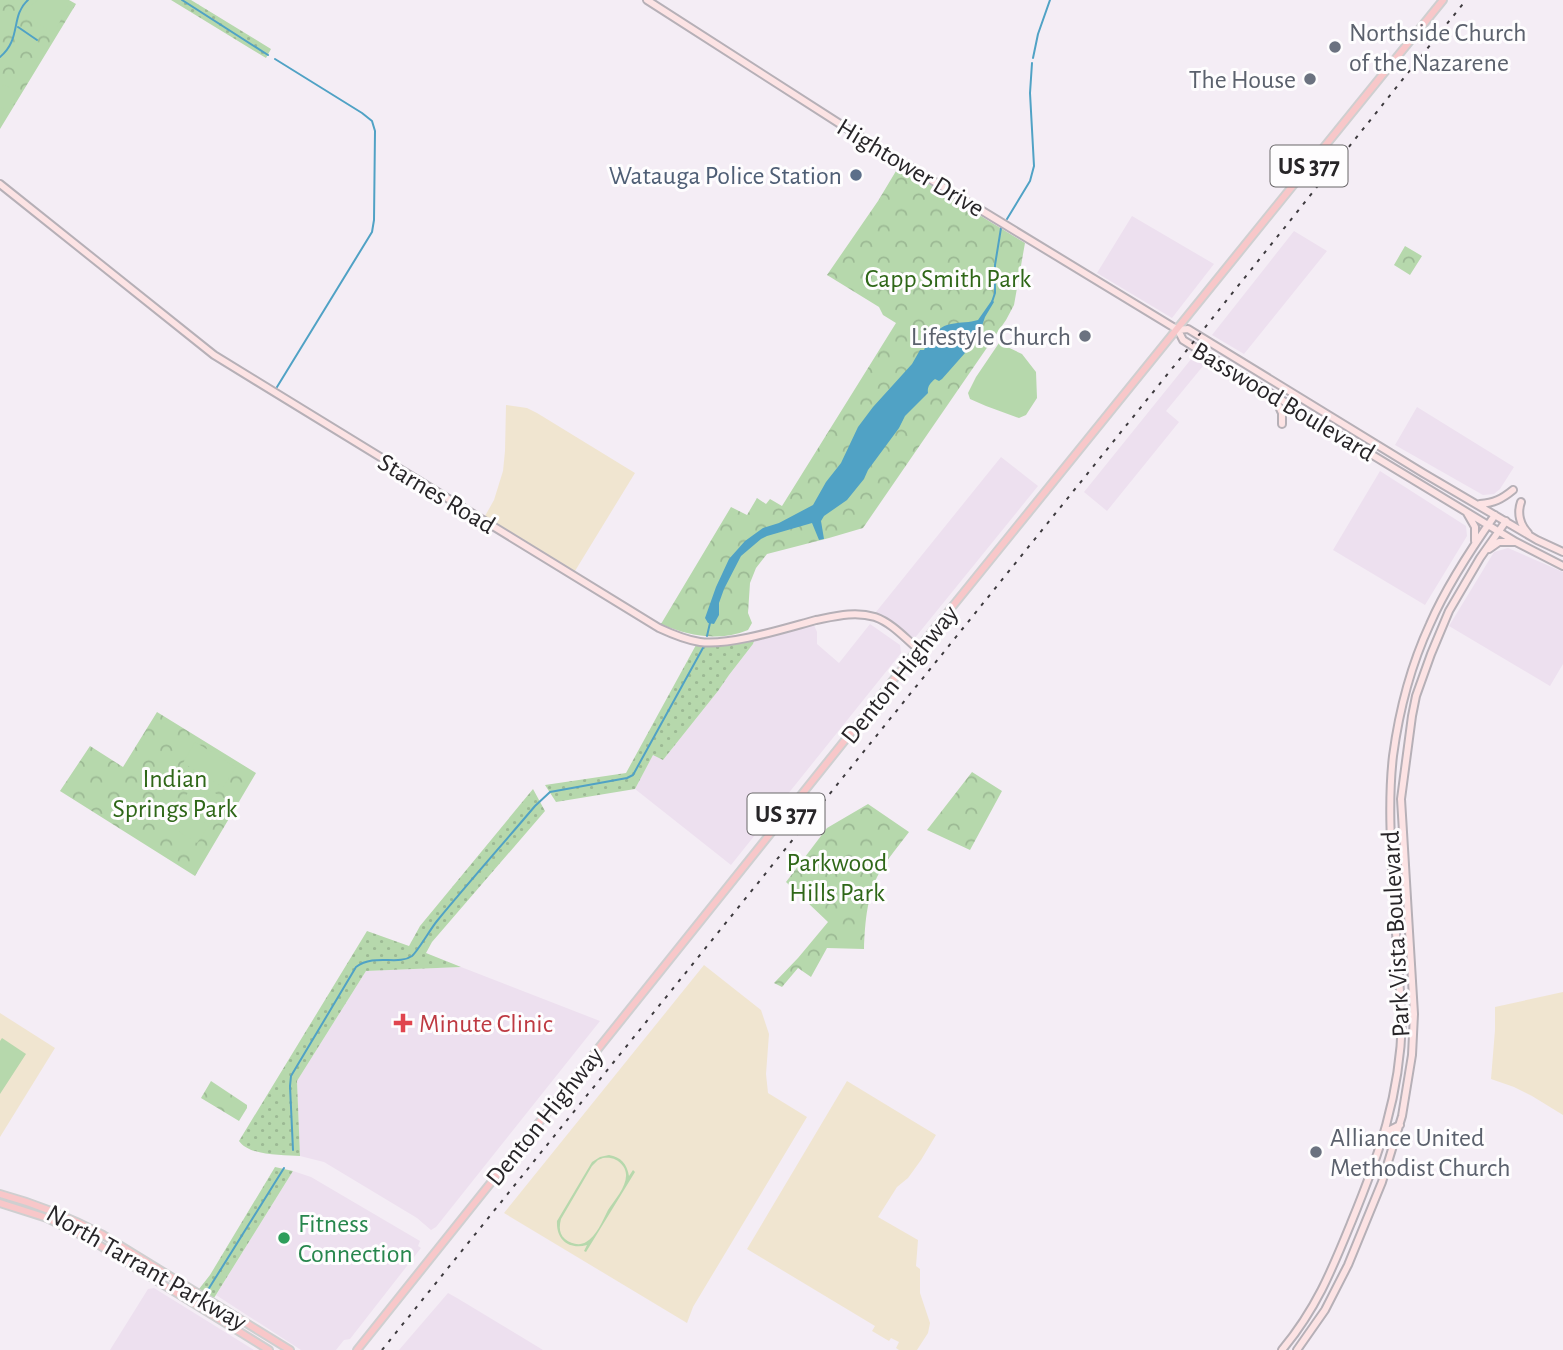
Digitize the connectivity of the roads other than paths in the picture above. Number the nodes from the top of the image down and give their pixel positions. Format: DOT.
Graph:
graph roads {
  1 [pos="647,0"];
  2 [pos="1443,0"];
  3 [pos="0,184"];
  4 [pos="1178,330"];
  5 [pos="1273,394"];
  6 [pos="1282,424"];
  7 [pos="1423,472"];
  8 [pos="1418,482"];
  9 [pos="1513,490"];
  10 [pos="1521,502"];
  11 [pos="1478,504"];
  12 [pos="1465,511"];
  13 [pos="1495,514"];
  14 [pos="1506,521"];
  15 [pos="1488,525"];
  16 [pos="1499,531"];
  17 [pos="1532,537"];
  18 [pos="1516,542"];
  19 [pos="1474,546"];
  20 [pos="1563,554"];
  21 [pos="1480,558"];
  22 [pos="1553,562"];
  23 [pos="1563,566"];
  24 [pos="1443,596"];
  25 [pos="1454,602"];
  26 [pos="918,649"];
  27 [pos="1400,1125"];
  28 [pos="1386,1130"];
  29 [pos="1394,1144"];
  30 [pos="0,1194"];
  31 [pos="0,1203"];
  32 [pos="210,1301"];
  33 [pos="205,1310"];
  34 [pos="255,1328"];
  35 [pos="249,1338"];
  36 [pos="269,1350"];
  37 [pos="290,1350"];
  38 [pos="357,1350"];
  39 [pos="1282,1350"];
  40 [pos="1297,1350"];
  1 -- 4 [label="main road, Hightower Drive"];
  2 -- 4 [label="main road, Denton Highway / US 377"];
  3 -- 26 [label="main road, Starnes Road"];
  4 -- 5 [label="main road, Basswood Boulevard"];
  4 -- 7 [label="main road, Basswood Boulevard"];
  4 -- 26 [label="main road, Denton Highway / US 377"];
  5 -- 6 [label="main road"];
  5 -- 8 [label="main road, Basswood Boulevard"];
  7 -- 8 [label="main road"];
  7 -- 11 [label="main road, Basswood Boulevard"];
  8 -- 12 [label="main road, Basswood Boulevard"];
  9 -- 11 [label="main road"];
  10 -- 17 [label="main road"];
  11 -- 13 [label="main road, Basswood Boulevard"];
  12 -- 15 [label="main road, Basswood Boulevard"];
  12 -- 19 [label="main road"];
  13 -- 14 [label="main road, Basswood Boulevard"];
  13 -- 15 [label="main road, Park Vista Boulevard"];
  14 -- 16 [label="main road, Park Vista Boulevard"];
  14 -- 17 [label="main road, Basswood Boulevard"];
  15 -- 16 [label="main road, Basswood Boulevard"];
  15 -- 19 [label="main road, Park Vista Boulevard"];
  16 -- 18 [label="main road, Basswood Boulevard"];
  16 -- 21 [label="main road, Park Vista Boulevard"];
  17 -- 20 [label="main road, Basswood Boulevard"];
  18 -- 21 [label="main road"];
  18 -- 22 [label="main road, Basswood Boulevard"];
  19 -- 24 [label="main road, Park Vista Boulevard"];
  20 -- 22 [label="main road"];
  21 -- 25 [label="main road, Park Vista Boulevard"];
  22 -- 23 [label="main road, Basswood Boulevard"];
  24 -- 25 [label="main road"];
  24 -- 28 [label="main road, Park Vista Boulevard"];
  25 -- 27 [label="main road, Park Vista Boulevard"];
  26 -- 38 [label="main road, Denton Highway / US 377"];
  27 -- 28 [label="main road"];
  27 -- 29 [label="main road, Park Vista Boulevard"];
  28 -- 29 [label="main road"];
  28 -- 39 [label="main road, Park Vista Boulevard"];
  29 -- 40 [label="main road, Park Vista Boulevard"];
  30 -- 32 [label="main road, North Tarrant Parkway"];
  31 -- 33 [label="main road, North Tarrant Parkway"];
  32 -- 33 [label="main road"];
  32 -- 34 [label="main road, North Tarrant Parkway"];
  33 -- 35 [label="main road, North Tarrant Parkway"];
  34 -- 35 [label="main road"];
  34 -- 37 [label="main road, North Tarrant Parkway"];
  35 -- 36 [label="main road, North Tarrant Parkway"];
}
